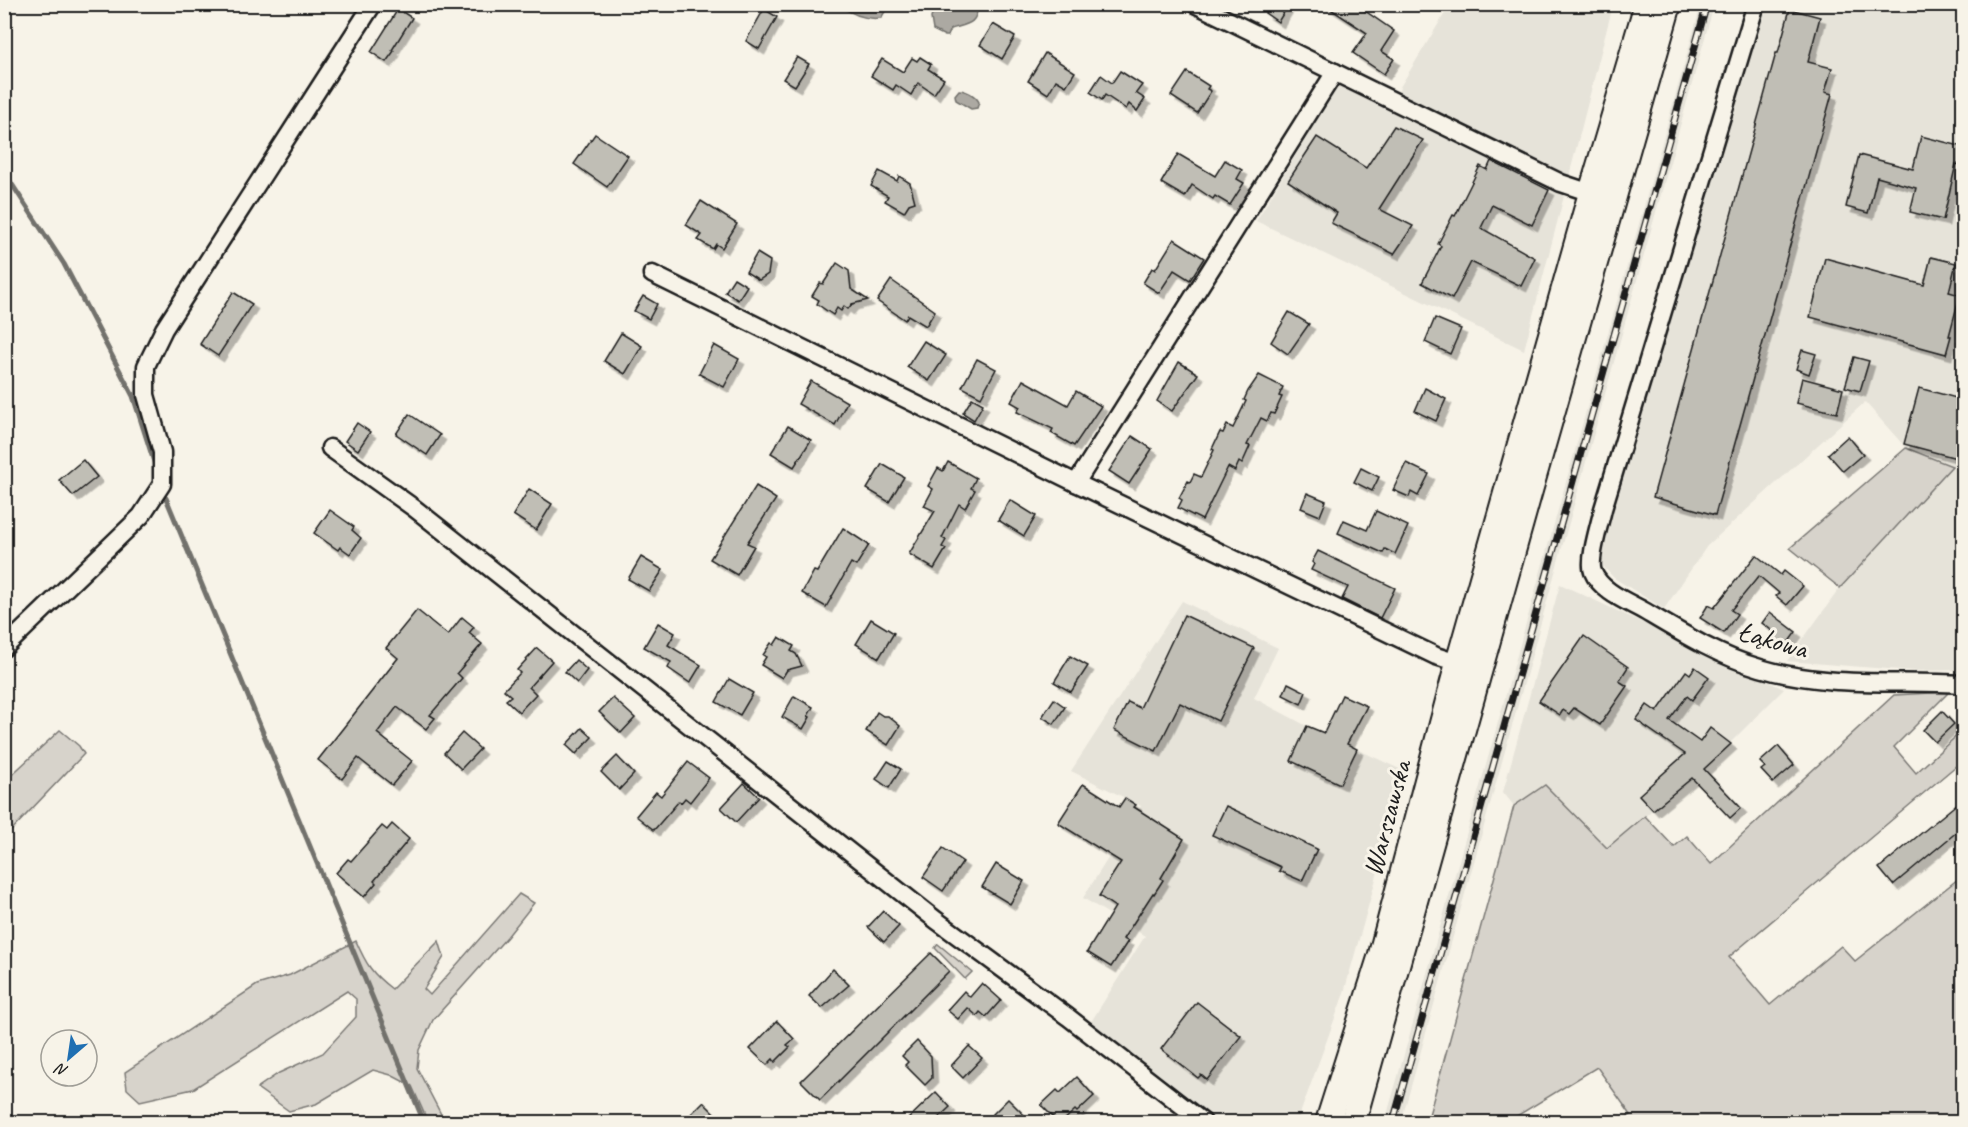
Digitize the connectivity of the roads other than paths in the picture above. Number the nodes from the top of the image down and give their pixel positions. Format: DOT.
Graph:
graph roads {
  1 [pos="373,4"];
  2 [pos="1195,4"];
  3 [pos="1647,4"];
  4 [pos="1669,4"];
  5 [pos="1756,4"];
  6 [pos="1335,72"];
  7 [pos="1602,197"];
  8 [pos="652,274"];
  9 [pos="330,448"];
  10 [pos="1076,483"];
  11 [pos="4,648"];
  12 [pos="1458,663"];
  13 [pos="1964,684"];
  14 [pos="1203,1122"];
  15 [pos="1328,1122"];
  16 [pos="1353,1122"];
  1 -- 11 [label="street"];
  2 -- 6 [label="street"];
  3 -- 7 [label="main road"];
  4 -- 7 [label="main road"];
  5 -- 13 [label="street, Łąkowa"];
  6 -- 7 [label="street"];
  6 -- 10 [label="street"];
  7 -- 12 [label="main road, Warszawska"];
  7 -- 16 [label="main road, Warszawska"];
  8 -- 10 [label="street"];
  9 -- 14 [label="street"];
  10 -- 12 [label="street"];
  12 -- 15 [label="main road, Warszawska"];
}
